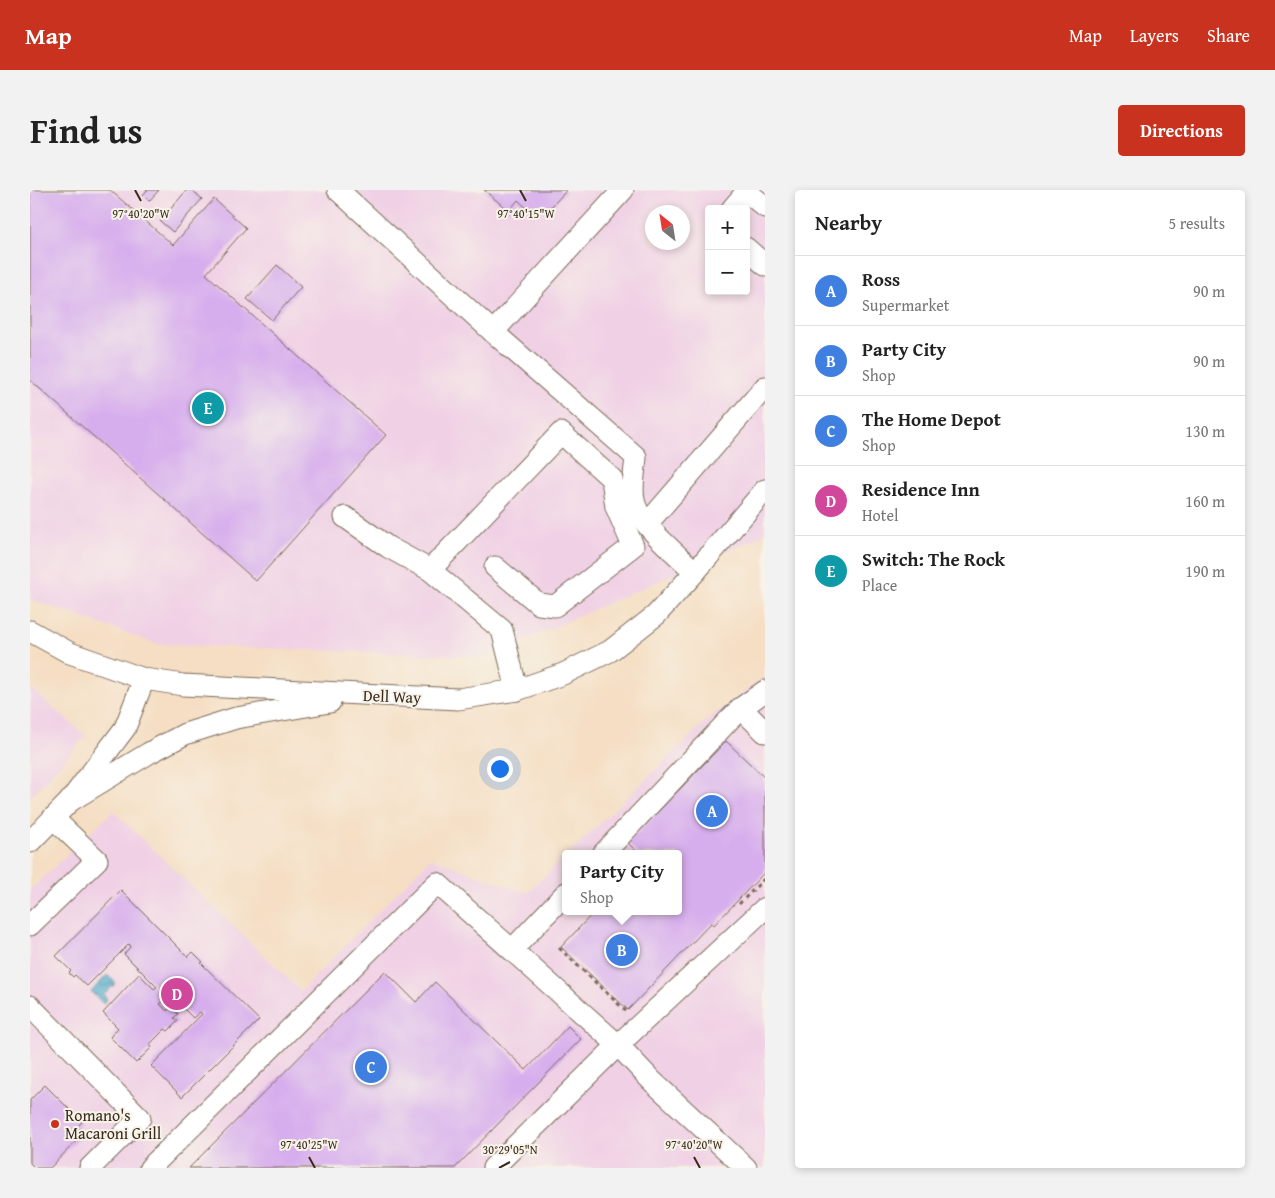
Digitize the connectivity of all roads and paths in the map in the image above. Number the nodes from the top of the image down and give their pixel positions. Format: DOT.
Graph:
graph roads {
  1 [pos="338,190"];
  2 [pos="623,190"];
  3 [pos="747,191"];
  4 [pos="735,205"];
  5 [pos="765,207"];
  6 [pos="748,250"];
  7 [pos="765,265"];
  8 [pos="493,332"];
  9 [pos="765,387"];
  10 [pos="765,490"];
  11 [pos="345,517"];
  12 [pos="647,524"];
  13 [pos="495,567"];
  14 [pos="430,570"];
  15 [pos="696,572"];
  16 [pos="30,631"];
  17 [pos="144,679"];
  18 [pos="517,690"];
  19 [pos="765,690"];
  20 [pos="373,695"];
  21 [pos="741,708"];
  22 [pos="765,732"];
  23 [pos="70,801"];
  24 [pos="53,818"];
  25 [pos="30,842"];
  26 [pos="607,850"];
  27 [pos="765,878"];
  28 [pos="562,897"];
  29 [pos="738,905"];
  30 [pos="765,908"];
  31 [pos="30,925"];
  32 [pos="559,948"];
  33 [pos="512,950"];
  34 [pos="30,1006"];
  35 [pos="630,1015"];
  36 [pos="618,1046"];
  37 [pos="90,1168"];
  38 [pos="150,1168"];
  39 [pos="493,1168"];
  40 [pos="746,1168"];
  1 -- 8 [label="street"];
  2 -- 8 [label="street"];
  3 -- 4 [label="street"];
  3 -- 5 [label="street"];
  6 -- 7 [label="street"];
  8 -- 12 [label="street"];
  9 -- 12 [label="street"];
  10 -- 15 [label="street, Dell Way"];
  11 -- 14 [label="street"];
  12 -- 15 [label="street"];
  13 -- 14 [label="street"];
  14 -- 18 [label="street"];
  15 -- 18 [label="street, Dell Way"];
  16 -- 17 [label="street, Dell Way"];
  17 -- 20 [label="street, Dell Way"];
  17 -- 23 [label="street"];
  18 -- 20 [label="street, Dell Way"];
  19 -- 21 [label="street"];
  20 -- 23 [label="street"];
  21 -- 22 [label="street"];
  21 -- 26 [label="street"];
  23 -- 24 [label="street"];
  24 -- 25 [label="street"];
  24 -- 31 [label="street"];
  27 -- 29 [label="path"];
  28 -- 33 [label="street"];
  30 -- 36 [label="street"];
  32 -- 35 [label="path"];
  33 -- 36 [label="street"];
  33 -- 38 [label="street"];
  34 -- 37 [label="street"];
  36 -- 39 [label="street"];
  36 -- 40 [label="street"];
}
